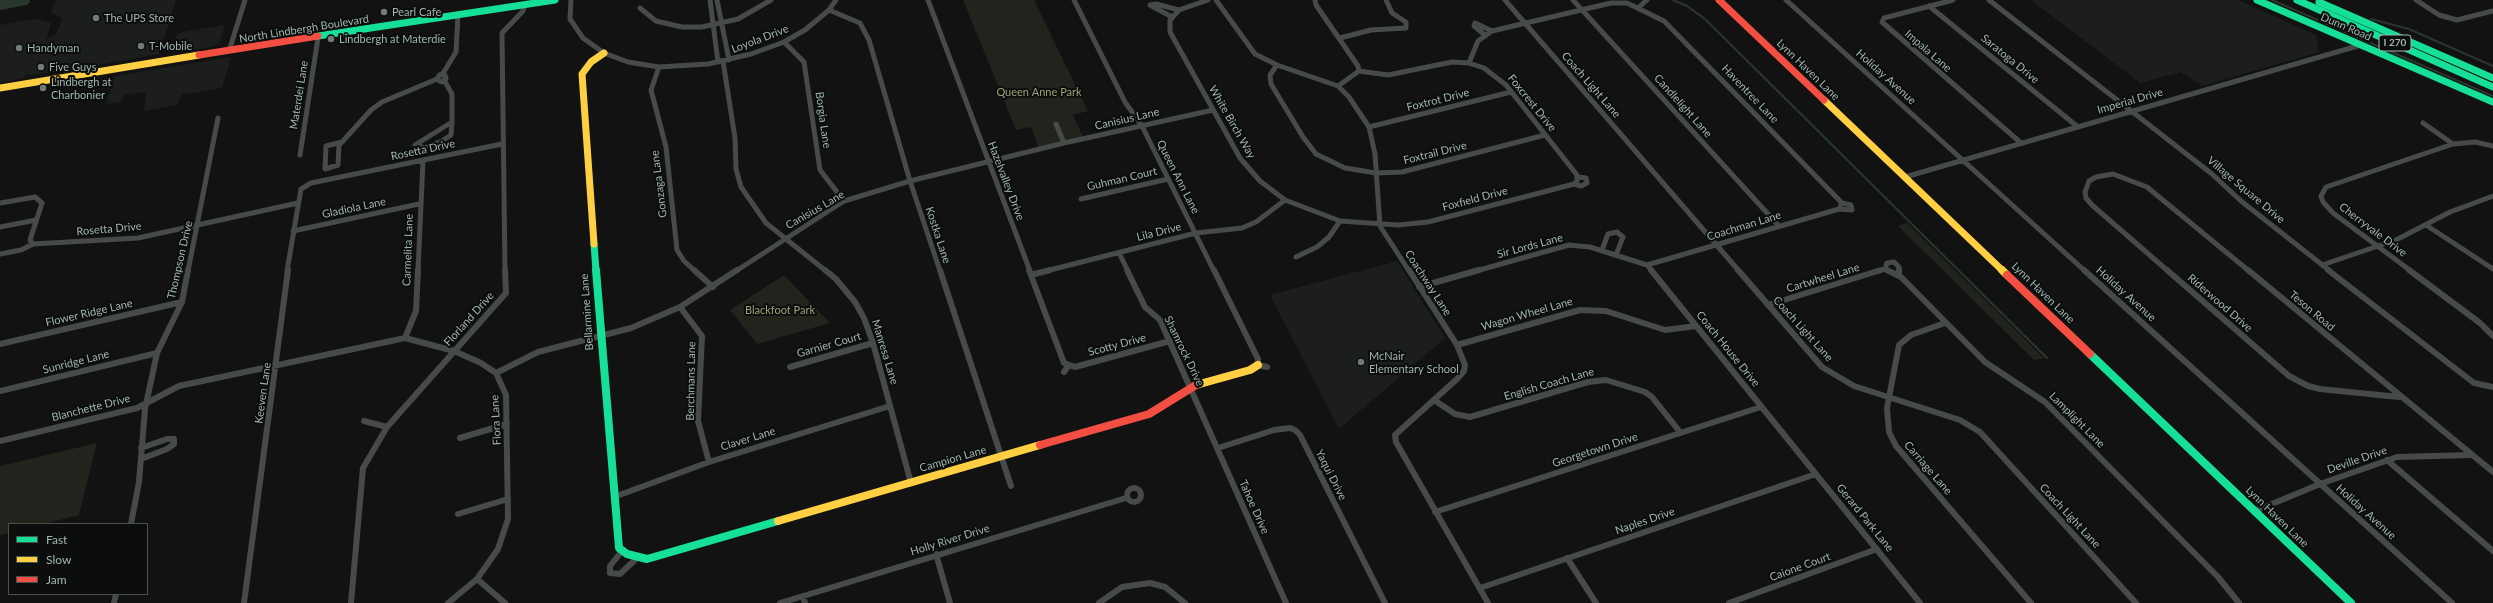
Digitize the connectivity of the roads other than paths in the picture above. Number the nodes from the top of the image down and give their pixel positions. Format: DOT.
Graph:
graph roads {
  1 [pos="245,0"];
  2 [pos="555,0"];
  3 [pos="571,0"];
  4 [pos="710,0"];
  5 [pos="717,0"];
  6 [pos="771,0"];
  7 [pos="836,0"];
  8 [pos="928,0"];
  9 [pos="1074,0"];
  10 [pos="1208,0"];
  11 [pos="1216,0"];
  12 [pos="1315,0"];
  13 [pos="1386,0"];
  14 [pos="1505,0"];
  15 [pos="1573,0"];
  16 [pos="1647,0"];
  17 [pos="1719,0"];
  18 [pos="1786,0"];
  19 [pos="1953,0"];
  20 [pos="1989,0"];
  21 [pos="2257,0"];
  22 [pos="2297,0"];
  23 [pos="2314,0"];
  24 [pos="2416,0"];
  25 [pos="525,5"];
  26 [pos="1929,6"];
  27 [pos="640,8"];
  28 [pos="1638,8"];
  29 [pos="1582,9"];
  30 [pos="829,10"];
  31 [pos="1179,10"];
  32 [pos="2493,11"];
  33 [pos="458,15"];
  34 [pos="1172,17"];
  35 [pos="722,24"];
  36 [pos="1525,24"];
  37 [pos="712,25"];
  38 [pos="1492,31"];
  39 [pos="1485,35"];
  40 [pos="318,38"];
  41 [pos="1340,38"];
  42 [pos="784,42"];
  43 [pos="2361,45"];
  44 [pos="229,52"];
  45 [pos="604,53"];
  46 [pos="171,61"];
  47 [pos="723,61"];
  48 [pos="1469,63"];
  49 [pos="1277,65"];
  50 [pos="659,67"];
  51 [pos="1358,71"];
  52 [pos="442,75"];
  53 [pos="2493,78"];
  54 [pos="437,79"];
  55 [pos="444,80"];
  56 [pos="1338,86"];
  57 [pos="2493,87"];
  58 [pos="0,88"];
  59 [pos="1511,92"];
  60 [pos="0,94"];
  61 [pos="2493,102"];
  62 [pos="1213,110"];
  63 [pos="2131,112"];
  64 [pos="218,118"];
  65 [pos="452,122"];
  66 [pos="2422,123"];
  67 [pos="1056,124"];
  68 [pos="1142,126"];
  69 [pos="1369,127"];
  70 [pos="2078,127"];
  71 [pos="1545,135"];
  72 [pos="342,142"];
  73 [pos="1064,143"];
  74 [pos="2021,143"];
  75 [pos="502,144"];
  76 [pos="2453,144"];
  77 [pos="2493,146"];
  78 [pos="300,155"];
  79 [pos="1963,160"];
  80 [pos="423,161"];
  81 [pos="989,162"];
  82 [pos="1376,173"];
  83 [pos="2113,174"];
  84 [pos="1906,178"];
  85 [pos="1168,179"];
  86 [pos="1577,180"];
  87 [pos="910,181"];
  88 [pos="303,187"];
  89 [pos="2493,196"];
  90 [pos="1081,199"];
  91 [pos="1285,200"];
  92 [pos="844,201"];
  93 [pos="298,203"];
  94 [pos="1842,203"];
  95 [pos="0,204"];
  96 [pos="419,204"];
  97 [pos="1839,210"];
  98 [pos="36,220"];
  99 [pos="1340,221"];
  100 [pos="199,224"];
  101 [pos="2426,225"];
  102 [pos="1380,226"];
  103 [pos="1779,226"];
  104 [pos="0,228"];
  105 [pos="294,231"];
  106 [pos="1196,233"];
  107 [pos="786,238"];
  108 [pos="33,244"];
  109 [pos="1716,245"];
  110 [pos="2377,245"];
  111 [pos="1602,250"];
  112 [pos="1119,253"];
  113 [pos="0,254"];
  114 [pos="1616,255"];
  115 [pos="1296,257"];
  116 [pos="1646,265"];
  117 [pos="2322,265"];
  118 [pos="1885,269"];
  119 [pos="2493,269"];
  120 [pos="1031,275"];
  121 [pos="1899,275"];
  122 [pos="713,287"];
  123 [pos="1419,287"];
  124 [pos="182,302"];
  125 [pos="1768,305"];
  126 [pos="680,307"];
  127 [pos="1945,323"];
  128 [pos="1696,326"];
  129 [pos="600,336"];
  130 [pos="2493,336"];
  131 [pos="405,338"];
  132 [pos="1170,341"];
  133 [pos="873,343"];
  134 [pos="0,344"];
  135 [pos="1457,345"];
  136 [pos="454,351"];
  137 [pos="157,353"];
  138 [pos="277,364"];
  139 [pos="1258,365"];
  140 [pos="1068,366"];
  141 [pos="790,367"];
  142 [pos="1266,367"];
  143 [pos="1064,372"];
  144 [pos="496,373"];
  145 [pos="1190,387"];
  146 [pos="2493,388"];
  147 [pos="0,391"];
  148 [pos="2399,397"];
  149 [pos="1889,398"];
  150 [pos="1434,400"];
  151 [pos="146,402"];
  152 [pos="890,406"];
  153 [pos="1761,406"];
  154 [pos="1205,419"];
  155 [pos="364,422"];
  156 [pos="507,424"];
  157 [pos="387,427"];
  158 [pos="1680,432"];
  159 [pos="460,438"];
  160 [pos="0,441"];
  161 [pos="1794,445"];
  162 [pos="141,448"];
  163 [pos="1218,448"];
  164 [pos="2471,455"];
  165 [pos="1001,457"];
  166 [pos="141,460"];
  167 [pos="2387,460"];
  168 [pos="709,462"];
  169 [pos="2493,472"];
  170 [pos="1816,474"];
  171 [pos="911,483"];
  172 [pos="2320,484"];
  173 [pos="1011,486"];
  174 [pos="614,497"];
  175 [pos="1126,498"];
  176 [pos="508,499"];
  177 [pos="2255,511"];
  178 [pos="1435,512"];
  179 [pos="458,514"];
  180 [pos="131,523"];
  181 [pos="1877,549"];
  182 [pos="622,551"];
  183 [pos="2493,551"];
  184 [pos="936,554"];
  185 [pos="637,558"];
  186 [pos="1567,558"];
  187 [pos="477,579"];
  188 [pos="1480,588"];
  189 [pos="804,600"];
  190 [pos="244,603"];
  191 [pos="351,603"];
  192 [pos="448,603"];
  193 [pos="505,603"];
  194 [pos="780,603"];
  195 [pos="950,603"];
  196 [pos="1099,603"];
  197 [pos="1184,603"];
  198 [pos="1286,603"];
  199 [pos="1385,603"];
  200 [pos="1488,603"];
  201 [pos="1596,603"];
  202 [pos="1729,603"];
  203 [pos="1920,603"];
  204 [pos="2031,603"];
  205 [pos="2136,603"];
  206 [pos="2239,603"];
  207 [pos="2351,603"];
  208 [pos="2452,603"];
  1 -- 44 [label="street"];
  2 -- 25 [label="main road, North Lindbergh Boulevard"];
  3 -- 45 [label="street, Loyola Drive"];
  4 -- 37 [label="street, Manresa Lane"];
  5 -- 35 [label="street, Manresa Lane"];
  6 -- 35 [label="street"];
  7 -- 30 [label="street, Loyola Drive"];
  8 -- 81 [label="street, Hazelvalley Drive"];
  9 -- 68 [label="street, Queen Ann Lane"];
  10 -- 31 [label="street"];
  11 -- 49 [label="street"];
  12 -- 41 [label="street"];
  13 -- 41 [label="street"];
  14 -- 36 [label="street, Coach Light Lane"];
  15 -- 29 [label="street, Candlelight Lane"];
  16 -- 28 [label="street"];
  17 -- 84 [label="main road, Lynn Haven Lane"];
  18 -- 79 [label="street, Holiday Avenue"];
  19 -- 26 [label="street, Impala Lane"];
  20 -- 63 [label="street, Village Square Drive"];
  21 -- 43 [label="main road, Dunn Road"];
  22 -- 57 [label="main road, I 270"];
  23 -- 53 [label="main road, I 270"];
  24 -- 32 [label="street"];
  25 -- 33 [label="main road, North Lindbergh Boulevard"];
  25 -- 75 [label="street, Florland Drive"];
  26 -- 70 [label="street, Saratoga Drive"];
  26 -- 74 [label="street, Impala Lane"];
  27 -- 37 [label="street"];
  28 -- 29 [label="street, Haventree Lane"];
  28 -- 94 [label="street, Haventree Lane"];
  29 -- 36 [label="street, Haventree Lane"];
  29 -- 103 [label="street, Candlelight Lane"];
  30 -- 42 [label="street, Loyola Drive"];
  30 -- 87 [label="street, Kostka Lane"];
  31 -- 34 [label="street"];
  31 -- 34 [label="street"];
  33 -- 40 [label="main road, North Lindbergh Boulevard"];
  33 -- 52 [label="street"];
  34 -- 62 [label="street, White Birch Way"];
  35 -- 37 [label="street"];
  35 -- 47 [label="street, Manresa Lane"];
  36 -- 38 [label="street, Haventree Lane"];
  36 -- 109 [label="street, Coach Light Lane"];
  37 -- 47 [label="street, Manresa Lane"];
  38 -- 39 [label="street"];
  38 -- 39 [label="street"];
  39 -- 48 [label="street"];
  40 -- 44 [label="main road, North Lindbergh Boulevard"];
  40 -- 78 [label="street, Materdei Lane"];
  41 -- 51 [label="street"];
  42 -- 47 [label="street, Loyola Drive"];
  42 -- 92 [label="street, Borgia Lane"];
  43 -- 61 [label="main road, Dunn Road"];
  43 -- 63 [label="street, Imperial Drive"];
  44 -- 46 [label="main road, North Lindbergh Boulevard"];
  45 -- 50 [label="street, Loyola Drive"];
  45 -- 129 [label="main road, Bellarmine Lane"];
  46 -- 58 [label="main road"];
  46 -- 60 [label="main road"];
  47 -- 50 [label="street, Loyola Drive"];
  47 -- 107 [label="street, Manresa Lane"];
  48 -- 51 [label="street, Foxcrest Drive"];
  48 -- 59 [label="street, Foxcrest Drive"];
  49 -- 56 [label="street"];
  49 -- 82 [label="street, Foxtrail Drive"];
  50 -- 122 [label="street, Gonzaga Lane"];
  51 -- 56 [label="street"];
  52 -- 54 [label="street"];
  52 -- 55 [label="street"];
  54 -- 55 [label="street"];
  54 -- 72 [label="street"];
  55 -- 65 [label="street"];
  56 -- 69 [label="street, Coachway Lane"];
  59 -- 69 [label="street, Foxtrot Drive"];
  59 -- 71 [label="street, Foxcrest Drive"];
  62 -- 68 [label="street, Canisius Lane"];
  62 -- 91 [label="street, White Birch Way"];
  63 -- 70 [label="street, Imperial Drive"];
  63 -- 117 [label="street, Village Square Drive"];
  64 -- 100 [label="street, Thompson Drive"];
  65 -- 65 [label="street"];
  66 -- 76 [label="street"];
  67 -- 73 [label="street"];
  68 -- 73 [label="street, Canisius Lane"];
  68 -- 85 [label="street, Queen Ann Lane"];
  69 -- 82 [label="street, Coachway Lane"];
  70 -- 74 [label="street, Imperial Drive"];
  71 -- 82 [label="street, Foxtrail Drive"];
  71 -- 86 [label="street, Foxcrest Drive"];
  72 -- 72 [label="street"];
  73 -- 81 [label="street, Canisius Lane"];
  74 -- 79 [label="street, Imperial Drive"];
  75 -- 80 [label="street, Rosetta Drive"];
  75 -- 136 [label="street, Florland Drive"];
  76 -- 77 [label="street"];
  76 -- 110 [label="street, Cherryvale Drive"];
  79 -- 84 [label="street, Imperial Drive"];
  79 -- 172 [label="street, Holiday Avenue"];
  80 -- 88 [label="street, Rosetta Drive"];
  80 -- 96 [label="street, Carmelita Lane"];
  81 -- 87 [label="street, Canisius Lane"];
  81 -- 120 [label="street, Hazelvalley Drive"];
  82 -- 102 [label="street, Coachway Lane"];
  83 -- 148 [label="street, Teson Road"];
  83 -- 148 [label="street, Riderwood Drive"];
  84 -- 177 [label="main road, Lynn Haven Lane"];
  85 -- 90 [label="street, Guhman Court"];
  85 -- 106 [label="street, Queen Ann Lane"];
  86 -- 102 [label="street, Foxfield Drive"];
  87 -- 92 [label="street, Canisius Lane"];
  87 -- 165 [label="street, Kostka Lane"];
  88 -- 93 [label="street, Keeven Lane"];
  89 -- 101 [label="street"];
  91 -- 99 [label="street, White Birch Way"];
  91 -- 106 [label="street, Lila Drive"];
  92 -- 107 [label="street, Canisius Lane"];
  93 -- 100 [label="street, Rosetta Drive"];
  93 -- 105 [label="street, Keeven Lane"];
  94 -- 97 [label="street"];
  94 -- 97 [label="street, Haventree Lane"];
  95 -- 98 [label="street"];
  96 -- 105 [label="street, Gladiola Lane"];
  96 -- 131 [label="street, Carmelita Lane"];
  97 -- 103 [label="street, Coachman Lane"];
  98 -- 104 [label="street"];
  98 -- 108 [label="street"];
  99 -- 102 [label="street, White Birch Way"];
  99 -- 115 [label="street"];
  100 -- 108 [label="street, Rosetta Drive"];
  100 -- 124 [label="street, Thompson Drive"];
  101 -- 110 [label="street"];
  101 -- 119 [label="street"];
  102 -- 123 [label="street, Coachway Lane"];
  103 -- 109 [label="street, Coachman Lane"];
  105 -- 138 [label="street, Keeven Lane"];
  106 -- 112 [label="street, Lila Drive"];
  106 -- 139 [label="street, Queen Ann Lane"];
  107 -- 122 [label="street, Canisius Lane"];
  107 -- 133 [label="street, Manresa Lane"];
  108 -- 113 [label="street, Rosetta Drive"];
  109 -- 116 [label="street, Coachman Lane"];
  109 -- 125 [label="street, Coach Light Lane"];
  110 -- 117 [label="street"];
  110 -- 130 [label="street, Cherryvale Drive"];
  111 -- 114 [label="street, Sir Lords Lane"];
  111 -- 114 [label="street"];
  111 -- 123 [label="street, Sir Lords Lane"];
  112 -- 120 [label="street, Lila Drive"];
  112 -- 132 [label="street, Shamrock Drive"];
  114 -- 116 [label="street, Sir Lords Lane"];
  116 -- 128 [label="street, Coach House Drive"];
  117 -- 146 [label="street, Village Square Drive"];
  118 -- 121 [label="street, Lamplight Lane"];
  118 -- 121 [label="street, Cartwheel Lane"];
  118 -- 125 [label="street, Cartwheel Lane"];
  120 -- 140 [label="street, Hazelvalley Drive"];
  121 -- 127 [label="street, Lamplight Lane"];
  122 -- 126 [label="street, Canisius Lane"];
  123 -- 135 [label="street, Coachway Lane"];
  124 -- 134 [label="street, Flower Ridge Lane"];
  124 -- 137 [label="street, Thompson Drive"];
  125 -- 149 [label="street, Coach Light Lane"];
  126 -- 129 [label="street, Canisius Lane"];
  126 -- 168 [label="street, Berchmans Lane"];
  127 -- 149 [label="street, Carriage Lane"];
  127 -- 206 [label="street, Lamplight Lane"];
  128 -- 135 [label="street, Wagon Wheel Lane"];
  128 -- 153 [label="street, Coach House Drive"];
  129 -- 144 [label="street, Canisius Lane"];
  129 -- 174 [label="main road, Bellarmine Lane"];
  131 -- 136 [label="street"];
  131 -- 138 [label="street"];
  132 -- 140 [label="street, Scotty Drive"];
  132 -- 145 [label="street, Shamrock Drive"];
  133 -- 141 [label="street, Garnier Court"];
  133 -- 152 [label="street, Manresa Lane"];
  135 -- 150 [label="street, Coachway Lane"];
  136 -- 144 [label="street"];
  136 -- 157 [label="street, Florland Drive"];
  137 -- 147 [label="street, Sunridge Lane"];
  137 -- 151 [label="street, Thompson Drive"];
  138 -- 151 [label="street, Blanchette Drive"];
  138 -- 190 [label="street, Keeven Lane"];
  139 -- 142 [label="street"];
  139 -- 145 [label="main road, Campion Lane"];
  140 -- 143 [label="street"];
  144 -- 156 [label="street, Flora Lane"];
  145 -- 154 [label="street, Shamrock Drive"];
  145 -- 165 [label="main road, Campion Lane"];
  148 -- 164 [label="street, Teson Road"];
  149 -- 204 [label="street, Carriage Lane"];
  149 -- 205 [label="street, Coach Light Lane"];
  150 -- 158 [label="street, English Coach Lane"];
  150 -- 178 [label="street, Coachway Lane"];
  151 -- 160 [label="street, Blanchette Drive"];
  151 -- 162 [label="street, Thompson Drive"];
  152 -- 168 [label="street, Claver Lane"];
  152 -- 171 [label="street, Manresa Lane"];
  153 -- 158 [label="street, Georgetown Drive"];
  153 -- 161 [label="street, Coach House Drive"];
  154 -- 163 [label="street, Tahoe Drive"];
  155 -- 157 [label="street"];
  156 -- 159 [label="street"];
  156 -- 176 [label="street, Flora Lane"];
  157 -- 191 [label="street, Florland Drive"];
  158 -- 178 [label="street, Georgetown Drive"];
  161 -- 170 [label="street, Gerard Park Lane"];
  162 -- 166 [label="street, Thompson Drive"];
  162 -- 166 [label="street"];
  163 -- 198 [label="street, Tahoe Drive"];
  163 -- 199 [label="street, Yaqui Drive"];
  164 -- 167 [label="street, Deville Drive"];
  164 -- 169 [label="street, Teson Road"];
  165 -- 171 [label="main road, Campion Lane"];
  165 -- 173 [label="street, Kostka Lane"];
  166 -- 180 [label="street, Thompson Drive"];
  167 -- 172 [label="street, Deville Drive"];
  167 -- 183 [label="street"];
  168 -- 174 [label="street, Claver Lane"];
  170 -- 181 [label="street, Gerard Park Lane"];
  170 -- 186 [label="street, Naples Drive"];
  171 -- 185 [label="main road, Campion Lane"];
  172 -- 177 [label="street, Deville Drive"];
  172 -- 208 [label="street, Holiday Avenue"];
  174 -- 182 [label="main road, Bellarmine Lane"];
  175 -- 184 [label="street, Holly River Drive"];
  176 -- 179 [label="street"];
  176 -- 187 [label="street, Flora Lane"];
  177 -- 207 [label="main road, Lynn Haven Lane"];
  178 -- 188 [label="street, Coachway Lane"];
  181 -- 202 [label="street, Caione Court"];
  181 -- 203 [label="street, Gerard Park Lane"];
  182 -- 185 [label="main road"];
  182 -- 185 [label="street"];
  184 -- 189 [label="street, Holly River Drive"];
  184 -- 195 [label="street"];
  186 -- 188 [label="street, Naples Drive"];
  186 -- 201 [label="street"];
  187 -- 192 [label="street, Flora Lane"];
  187 -- 193 [label="street"];
  188 -- 200 [label="street, Coachway Lane"];
  189 -- 194 [label="street, Holly River Drive"];
  196 -- 197 [label="street"];
}
